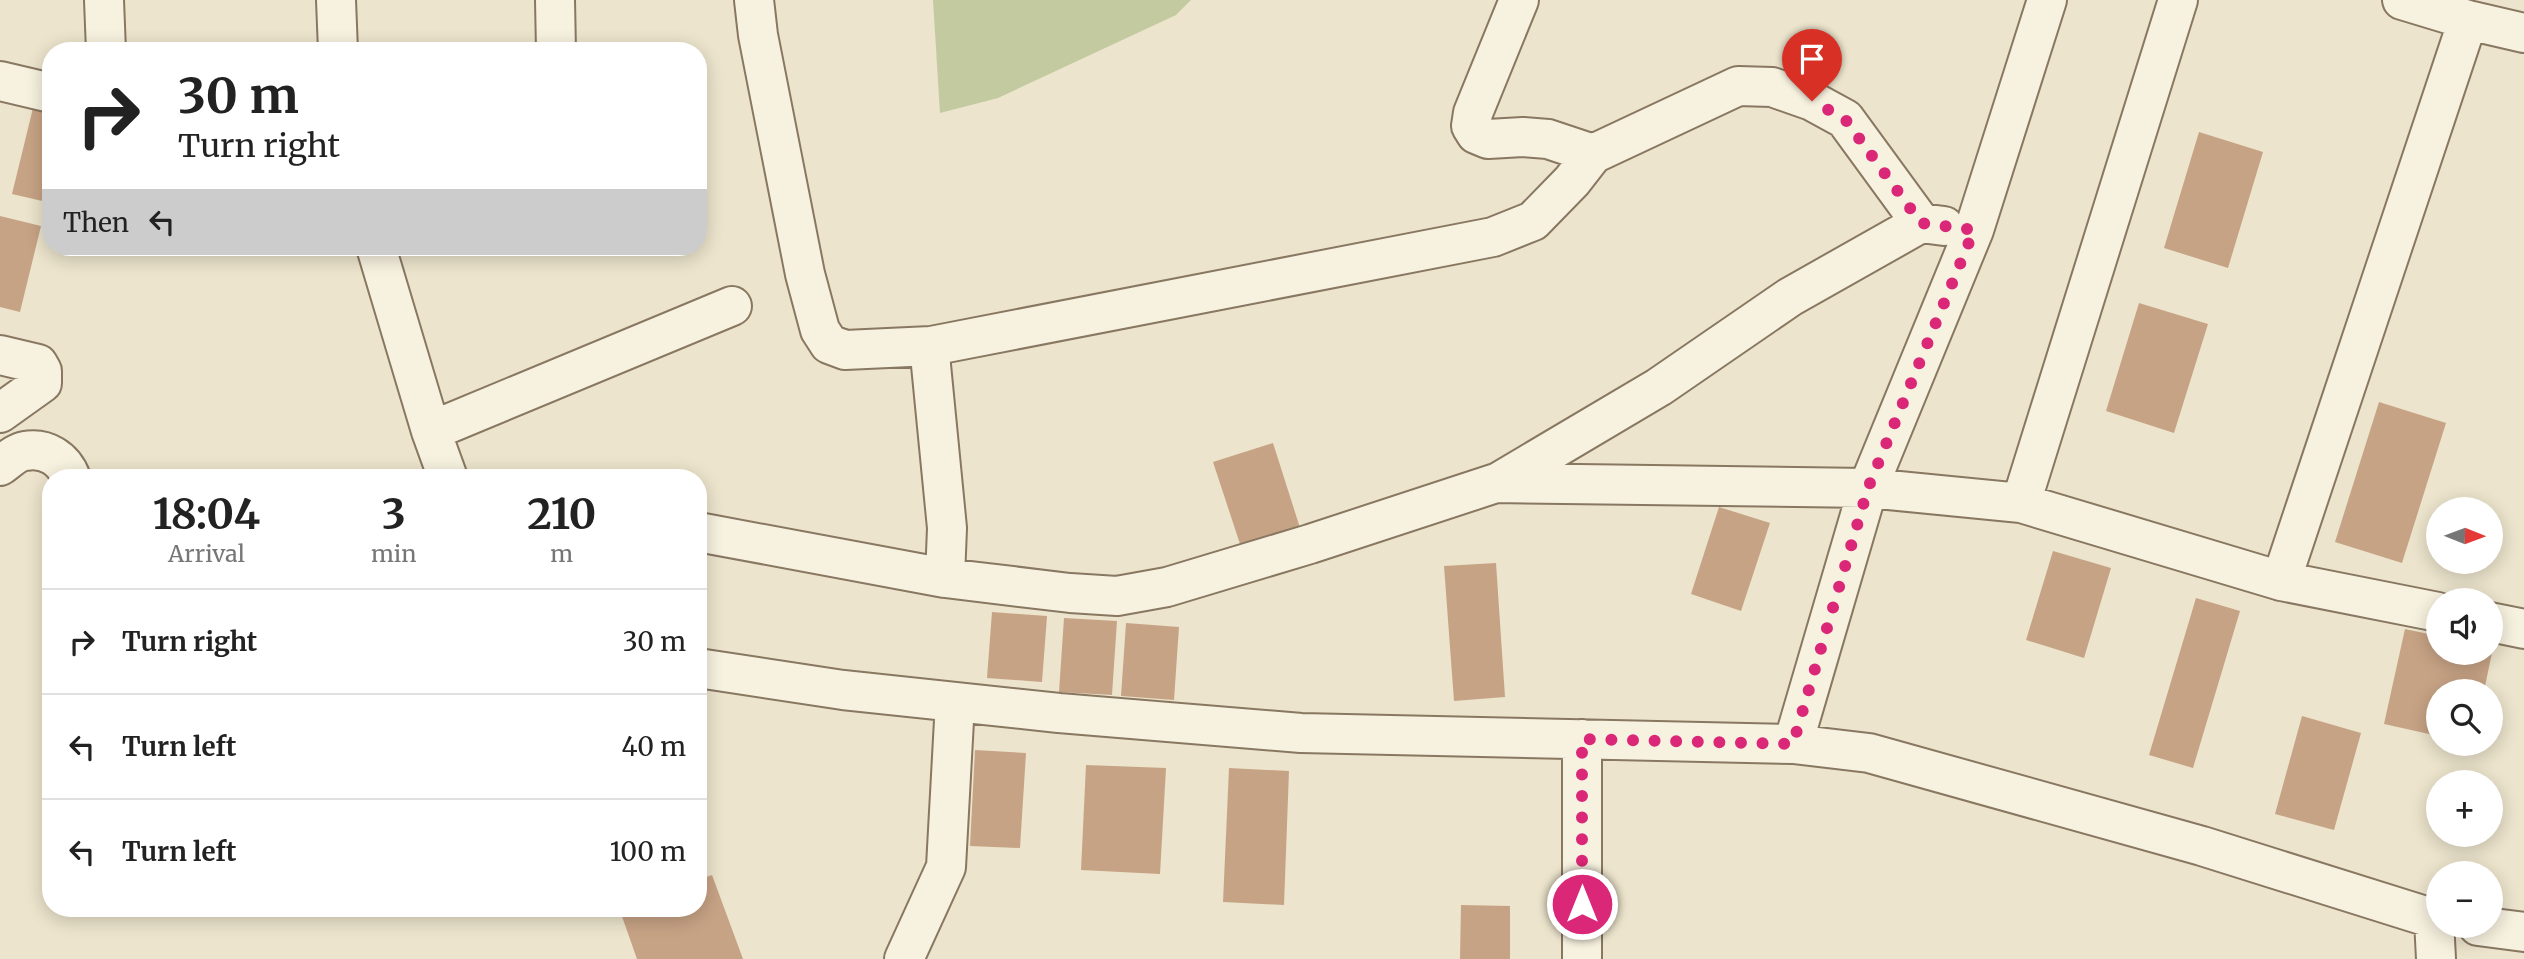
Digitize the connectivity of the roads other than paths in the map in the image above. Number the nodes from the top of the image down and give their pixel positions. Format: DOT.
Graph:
graph roads {
  1 [pos="104,0"];
  2 [pos="336,0"];
  3 [pos="555,0"];
  4 [pos="754,0"];
  5 [pos="1519,0"];
  6 [pos="2047,0"];
  7 [pos="2178,0"];
  8 [pos="2402,0"];
  9 [pos="2468,20"];
  10 [pos="2524,33"];
  11 [pos="106,42"];
  12 [pos="338,42"];
  13 [pos="556,42"];
  14 [pos="0,81"];
  15 [pos="42,91"];
  16 [pos="1593,154"];
  17 [pos="1921,223"];
  18 [pos="1974,230"];
  19 [pos="379,256"];
  20 [pos="732,306"];
  21 [pos="931,346"];
  22 [pos="0,355"];
  23 [pos="0,413"];
  24 [pos="431,431"];
  25 [pos="0,466"];
  26 [pos="68,469"];
  27 [pos="445,469"];
  28 [pos="1496,483"];
  29 [pos="1868,488"];
  30 [pos="2021,503"];
  31 [pos="707,534"];
  32 [pos="945,578"];
  33 [pos="2281,581"];
  34 [pos="2426,610"];
  35 [pos="2503,625"];
  36 [pos="2524,629"];
  37 [pos="707,669"];
  38 [pos="955,702"];
  39 [pos="1582,739"];
  40 [pos="1793,744"];
  41 [pos="2426,917"];
  42 [pos="2503,929"];
  43 [pos="2524,932"];
  44 [pos="2436,938"];
  45 [pos="904,959"];
  46 [pos="1583,959"];
  47 [pos="2436,959"];
  1 -- 11 [label="street"];
  2 -- 12 [label="street"];
  3 -- 13 [label="street"];
  4 -- 21 [label="street"];
  5 -- 16 [label="street"];
  6 -- 18 [label="street"];
  7 -- 30 [label="street"];
  8 -- 9 [label="street"];
  9 -- 10 [label="street"];
  9 -- 33 [label="street"];
  14 -- 15 [label="street"];
  16 -- 17 [label="street"];
  16 -- 21 [label="street"];
  17 -- 18 [label="street"];
  17 -- 28 [label="street"];
  18 -- 29 [label="street"];
  19 -- 24 [label="street"];
  20 -- 24 [label="street"];
  21 -- 32 [label="street"];
  22 -- 23 [label="street"];
  24 -- 27 [label="street"];
  25 -- 26 [label="street"];
  28 -- 29 [label="street"];
  28 -- 32 [label="street"];
  29 -- 30 [label="street"];
  29 -- 40 [label="street"];
  30 -- 33 [label="street"];
  31 -- 32 [label="street"];
  33 -- 34 [label="street"];
  35 -- 36 [label="street"];
  37 -- 38 [label="street"];
  38 -- 39 [label="street"];
  38 -- 45 [label="street"];
  39 -- 40 [label="street"];
  39 -- 46 [label="street"];
  40 -- 41 [label="street"];
  42 -- 43 [label="street"];
  44 -- 47 [label="street"];
}
